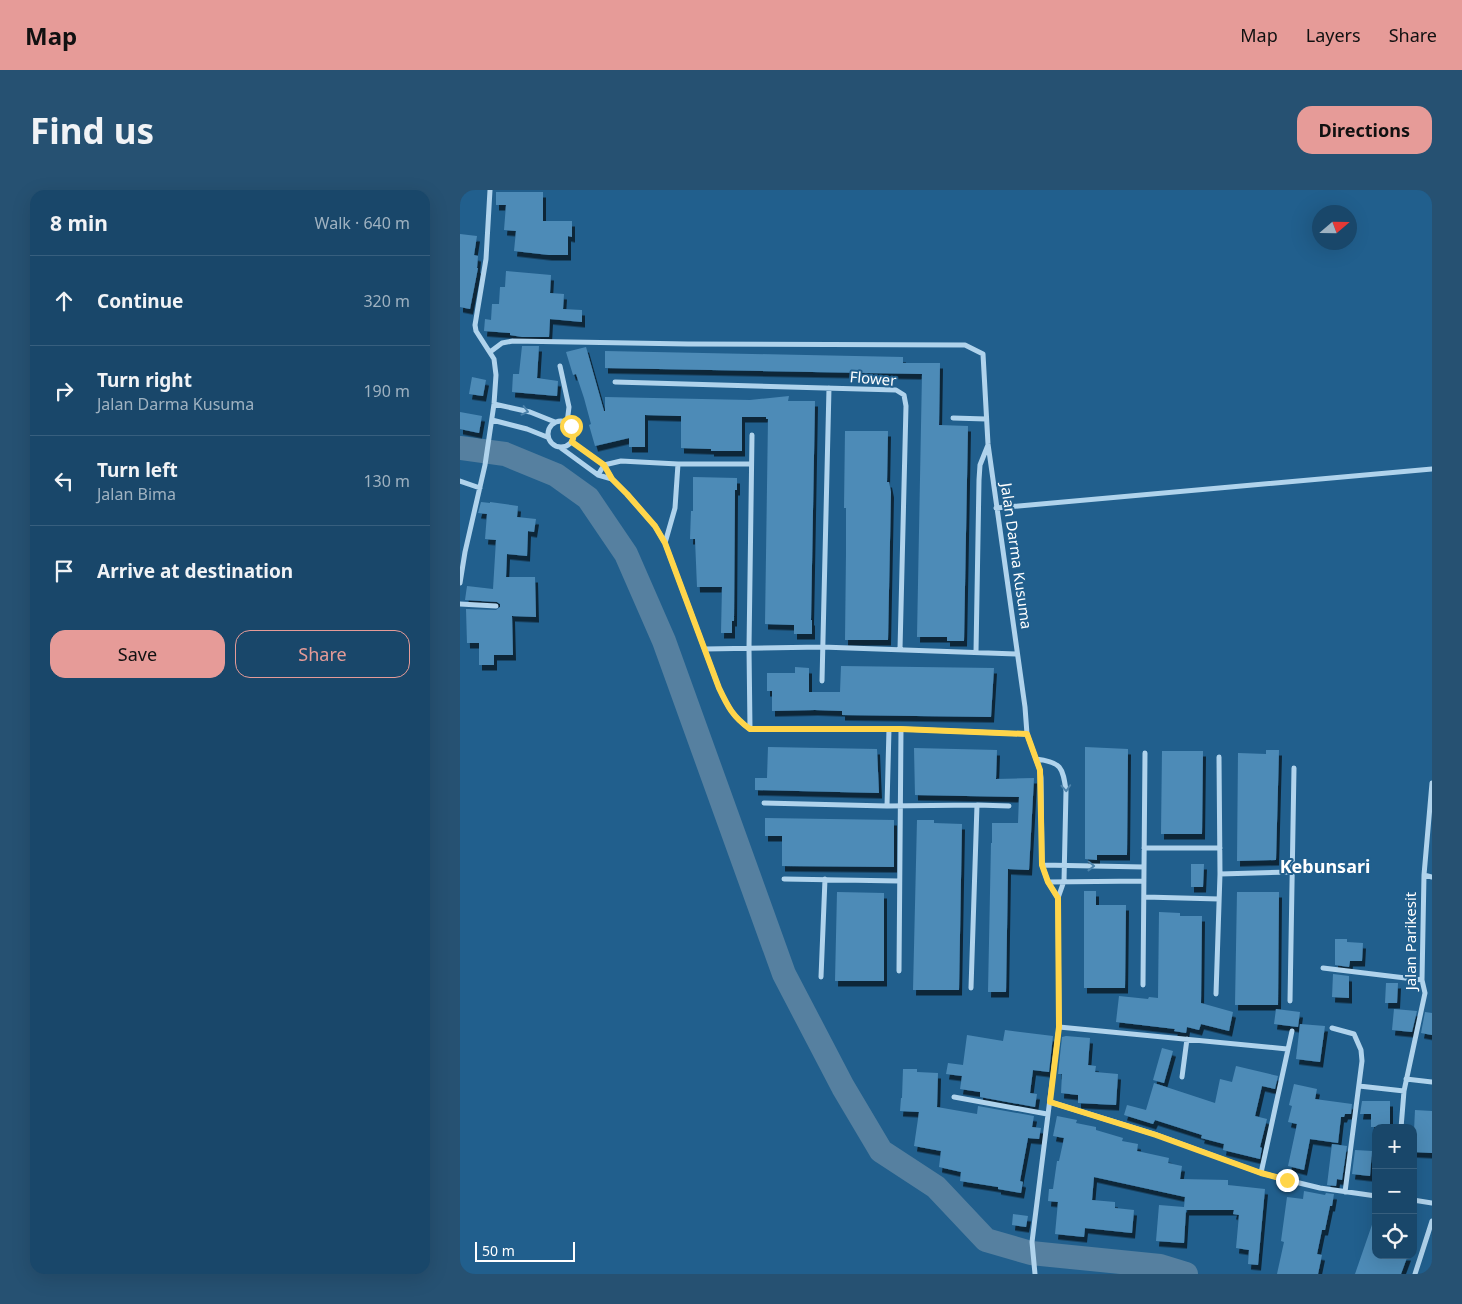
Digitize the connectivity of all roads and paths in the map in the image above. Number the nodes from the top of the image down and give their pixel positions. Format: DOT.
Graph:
graph roads {
  1 [pos="490,190"];
  2 [pos="490,352"];
  3 [pos="560,366"];
  4 [pos="615,382"];
  5 [pos="829,388"];
  6 [pos="494,404"];
  7 [pos="953,418"];
  8 [pos="986,419"];
  9 [pos="492,420"];
  10 [pos="555,422"];
  11 [pos="567,423"];
  12 [pos="752,435"];
  13 [pos="547,437"];
  14 [pos="572,442"];
  15 [pos="988,444"];
  16 [pos="561,448"];
  17 [pos="678,464"];
  18 [pos="751,464"];
  19 [pos="604,465"];
  20 [pos="1432,469"];
  21 [pos="598,475"];
  22 [pos="612,479"];
  23 [pos="460,482"];
  24 [pos="480,488"];
  25 [pos="996,508"];
  26 [pos="665,543"];
  27 [pos="461,571"];
  28 [pos="460,583"];
  29 [pos="460,604"];
  30 [pos="496,606"];
  31 [pos="822,647"];
  32 [pos="749,648"];
  33 [pos="705,649"];
  34 [pos="900,649"];
  35 [pos="976,652"];
  36 [pos="1016,654"];
  37 [pos="822,681"];
  38 [pos="750,729"];
  39 [pos="889,729"];
  40 [pos="901,729"];
  41 [pos="1027,734"];
  42 [pos="1145,753"];
  43 [pos="1219,757"];
  44 [pos="1036,759"];
  45 [pos="1294,768"];
  46 [pos="1432,783"];
  47 [pos="764,803"];
  48 [pos="887,806"];
  49 [pos="901,806"];
  50 [pos="977,806"];
  51 [pos="1009,806"];
  52 [pos="1144,848"];
  53 [pos="1220,848"];
  54 [pos="1042,865"];
  55 [pos="1064,865"];
  56 [pos="1144,866"];
  57 [pos="1292,872"];
  58 [pos="1220,874"];
  59 [pos="1424,875"];
  60 [pos="1432,877"];
  61 [pos="784,879"];
  62 [pos="825,879"];
  63 [pos="899,881"];
  64 [pos="1064,881"];
  65 [pos="1144,881"];
  66 [pos="1048,882"];
  67 [pos="1145,897"];
  68 [pos="1058,898"];
  69 [pos="1219,899"];
  70 [pos="1323,968"];
  71 [pos="899,971"];
  72 [pos="821,977"];
  73 [pos="1422,980"];
  74 [pos="1142,985"];
  75 [pos="971,988"];
  76 [pos="1425,993"];
  77 [pos="1216,994"];
  78 [pos="1432,994"];
  79 [pos="1290,1001"];
  80 [pos="1059,1027"];
  81 [pos="1332,1028"];
  82 [pos="1292,1031"];
  83 [pos="1187,1039"];
  84 [pos="1287,1050"];
  85 [pos="1182,1077"];
  86 [pos="1406,1079"];
  87 [pos="1432,1082"];
  88 [pos="1359,1086"];
  89 [pos="1404,1091"];
  90 [pos="954,1097"];
  91 [pos="1050,1102"];
  92 [pos="1047,1114"];
  93 [pos="1401,1124"];
  94 [pos="1261,1173"];
  95 [pos="1345,1192"];
  96 [pos="1372,1195"];
  97 [pos="1417,1201"];
  98 [pos="1432,1203"];
  99 [pos="1432,1221"];
  100 [pos="1035,1274"];
  101 [pos="1415,1274"];
  1 -- 2 [label="street"];
  2 -- 6 [label="street"];
  2 -- 8 [label="street, Jalan Darma Kusuma"];
  3 -- 11 [label="street"];
  4 -- 5 [label="street, Flower"];
  5 -- 31 [label="street"];
  5 -- 34 [label="street, Flower"];
  6 -- 9 [label="street"];
  6 -- 10 [label="street, one-way"];
  7 -- 8 [label="street"];
  8 -- 15 [label="street, Jalan Darma Kusuma"];
  9 -- 13 [label="street"];
  9 -- 24 [label="street"];
  10 -- 11 [label="street"];
  10 -- 13 [label="street"];
  11 -- 14 [label="street"];
  12 -- 18 [label="street"];
  13 -- 16 [label="street"];
  14 -- 16 [label="street"];
  14 -- 19 [label="street"];
  15 -- 25 [label="street, Jalan Darma Kusuma"];
  15 -- 35 [label="street"];
  16 -- 21 [label="street"];
  17 -- 18 [label="street"];
  17 -- 19 [label="street"];
  17 -- 26 [label="street"];
  18 -- 32 [label="street"];
  19 -- 21 [label="street"];
  19 -- 22 [label="street"];
  20 -- 25 [label="street"];
  21 -- 22 [label="street"];
  22 -- 26 [label="street"];
  23 -- 24 [label="street"];
  24 -- 27 [label="street"];
  25 -- 36 [label="street, Jalan Darma Kusuma"];
  26 -- 33 [label="street"];
  27 -- 28 [label="street"];
  29 -- 30 [label="street"];
  31 -- 32 [label="street"];
  31 -- 34 [label="street"];
  31 -- 37 [label="street"];
  32 -- 33 [label="street"];
  32 -- 38 [label="street"];
  33 -- 38 [label="street"];
  34 -- 35 [label="street"];
  35 -- 36 [label="street"];
  36 -- 41 [label="street, Jalan Darma Kusuma"];
  38 -- 39 [label="street"];
  39 -- 40 [label="street"];
  39 -- 48 [label="street"];
  40 -- 41 [label="street"];
  40 -- 49 [label="street"];
  41 -- 44 [label="street, Jalan Darma Kusuma"];
  42 -- 52 [label="street"];
  43 -- 53 [label="street"];
  44 -- 54 [label="street, Jalan Darma Kusuma"];
  44 -- 55 [label="street, one-way"];
  45 -- 57 [label="street"];
  46 -- 59 [label="street, Jalan Parikesit"];
  47 -- 48 [label="street"];
  48 -- 49 [label="street"];
  49 -- 50 [label="street"];
  49 -- 63 [label="street"];
  50 -- 51 [label="street"];
  50 -- 75 [label="street"];
  52 -- 53 [label="street"];
  52 -- 56 [label="street"];
  53 -- 58 [label="street"];
  54 -- 55 [label="street"];
  54 -- 66 [label="street, Jalan Darma Kusuma"];
  55 -- 56 [label="street, one-way"];
  55 -- 64 [label="street"];
  56 -- 65 [label="street"];
  57 -- 58 [label="street"];
  57 -- 79 [label="street"];
  58 -- 69 [label="street"];
  59 -- 60 [label="street"];
  59 -- 73 [label="street, Jalan Parikesit"];
  61 -- 62 [label="street"];
  62 -- 63 [label="street"];
  62 -- 72 [label="street"];
  63 -- 71 [label="street"];
  64 -- 65 [label="street"];
  64 -- 66 [label="street"];
  64 -- 68 [label="street"];
  65 -- 67 [label="street"];
  66 -- 68 [label="street, Jalan Darma Kusuma"];
  67 -- 69 [label="street"];
  67 -- 74 [label="street"];
  68 -- 80 [label="street"];
  69 -- 77 [label="street"];
  70 -- 73 [label="street"];
  73 -- 76 [label="street, Jalan Parikesit"];
  76 -- 78 [label="street"];
  76 -- 86 [label="street, Jalan Parikesit"];
  80 -- 83 [label="street"];
  80 -- 91 [label="street"];
  81 -- 88 [label="street"];
  82 -- 84 [label="street"];
  83 -- 84 [label="street"];
  83 -- 85 [label="street"];
  84 -- 94 [label="street"];
  86 -- 87 [label="street"];
  86 -- 89 [label="street, Jalan Parikesit"];
  88 -- 89 [label="street"];
  88 -- 95 [label="street"];
  89 -- 93 [label="street, Jalan Parikesit"];
  90 -- 92 [label="street"];
  91 -- 92 [label="street"];
  91 -- 94 [label="street"];
  92 -- 100 [label="street"];
  94 -- 95 [label="street"];
  95 -- 96 [label="street"];
  97 -- 98 [label="street"];
  99 -- 101 [label="street"];
}
